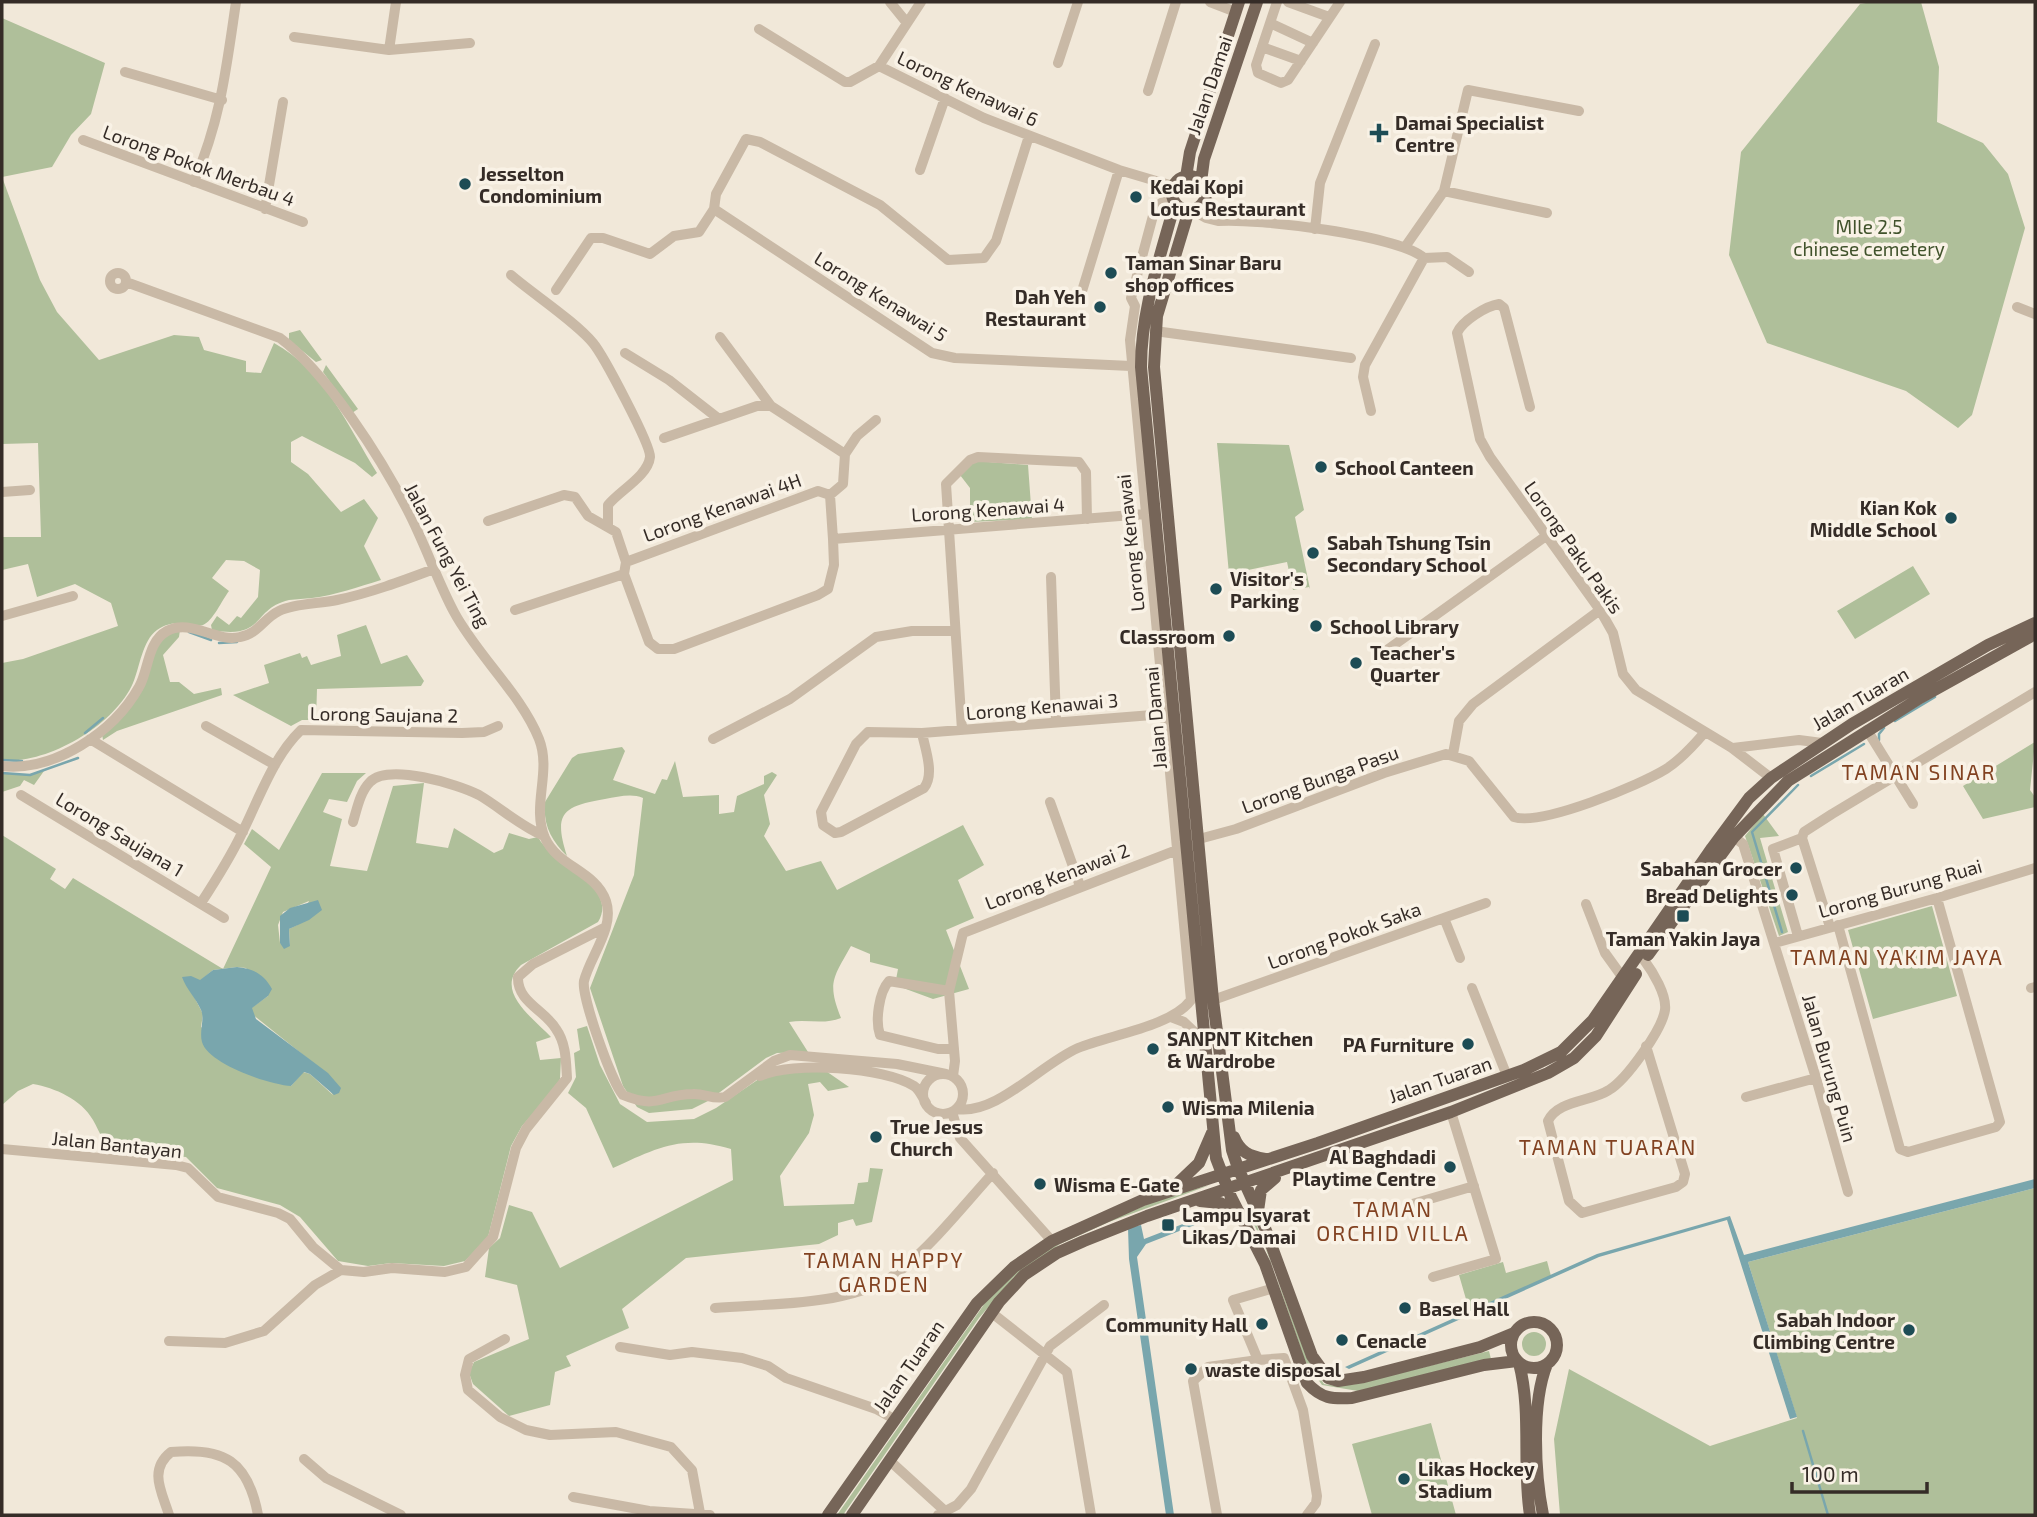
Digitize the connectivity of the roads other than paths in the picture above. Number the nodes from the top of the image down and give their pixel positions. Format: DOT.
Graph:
graph roads {
  1 [pos="236,2"];
  2 [pos="396,2"];
  3 [pos="890,2"];
  4 [pos="921,2"];
  5 [pos="1078,2"];
  6 [pos="1176,2"];
  7 [pos="1210,2"];
  8 [pos="1257,2"];
  9 [pos="1277,2"];
  10 [pos="1288,2"];
  11 [pos="1340,2"];
  12 [pos="1238,7"];
  13 [pos="1329,17"];
  14 [pos="908,23"];
  15 [pos="1270,23"];
  16 [pos="759,29"];
  17 [pos="294,37"];
  18 [pos="470,43"];
  19 [pos="1313,43"];
  20 [pos="1375,44"];
  21 [pos="1262,47"];
  22 [pos="389,50"];
  23 [pos="1301,61"];
  24 [pos="1058,63"];
  25 [pos="879,66"];
  26 [pos="125,72"];
  27 [pos="1148,91"];
  28 [pos="945,97"];
  29 [pos="222,100"];
  30 [pos="283,102"];
  31 [pos="1579,111"];
  32 [pos="1029,136"];
  33 [pos="83,140"];
  34 [pos="920,170"];
  35 [pos="1119,170"];
  36 [pos="1186,177"];
  37 [pos="194,182"];
  38 [pos="1201,182"];
  39 [pos="1444,191"];
  40 [pos="1173,196"];
  41 [pos="1205,197"];
  42 [pos="265,209"];
  43 [pos="714,209"];
  44 [pos="1190,210"];
  45 [pos="1547,213"];
  46 [pos="1229,220"];
  47 [pos="303,222"];
  48 [pos="1315,229"];
  49 [pos="1405,247"];
  50 [pos="1424,258"];
  51 [pos="1469,272"];
  52 [pos="511,275"];
  53 [pos="126,282"];
  54 [pos="556,290"];
  55 [pos="1079,301"];
  56 [pos="1141,305"];
  57 [pos="2017,307"];
  58 [pos="2035,314"];
  59 [pos="1156,331"];
  60 [pos="720,337"];
  61 [pos="625,353"];
  62 [pos="1351,358"];
  63 [pos="1131,366"];
  64 [pos="771,406"];
  65 [pos="1530,407"];
  66 [pos="1371,411"];
  67 [pos="719,419"];
  68 [pos="876,420"];
  69 [pos="664,438"];
  70 [pos="845,454"];
  71 [pos="30,490"];
  72 [pos="2,492"];
  73 [pos="830,495"];
  74 [pos="1144,514"];
  75 [pos="1087,519"];
  76 [pos="488,521"];
  77 [pos="608,526"];
  78 [pos="949,529"];
  79 [pos="1545,536"];
  80 [pos="833,539"];
  81 [pos="626,562"];
  82 [pos="434,569"];
  83 [pos="624,574"];
  84 [pos="1051,577"];
  85 [pos="73,596"];
  86 [pos="516,610"];
  87 [pos="1600,610"];
  88 [pos="2,616"];
  89 [pos="2035,623"];
  90 [pos="954,631"];
  91 [pos="2035,635"];
  92 [pos="1380,655"];
  93 [pos="2035,692"];
  94 [pos="1165,714"];
  95 [pos="1056,721"];
  96 [pos="206,726"];
  97 [pos="498,726"];
  98 [pos="962,730"];
  99 [pos="1867,730"];
  100 [pos="1705,732"];
  101 [pos="922,733"];
  102 [pos="90,739"];
  103 [pos="713,739"];
  104 [pos="1770,743"];
  105 [pos="1822,743"];
  106 [pos="1843,745"];
  107 [pos="1732,748"];
  108 [pos="1453,754"];
  109 [pos="275,765"];
  110 [pos="2,766"];
  111 [pos="1758,768"];
  112 [pos="1896,777"];
  113 [pos="1771,778"];
  114 [pos="21,794"];
  115 [pos="1050,802"];
  116 [pos="1913,804"];
  117 [pos="353,822"];
  118 [pos="243,832"];
  119 [pos="544,836"];
  120 [pos="1734,837"];
  121 [pos="1802,838"];
  122 [pos="1199,839"];
  123 [pos="1177,850"];
  124 [pos="2035,867"];
  125 [pos="1080,886"];
  126 [pos="1937,898"];
  127 [pos="201,903"];
  128 [pos="1486,903"];
  129 [pos="1586,904"];
  130 [pos="224,918"];
  131 [pos="1444,918"];
  132 [pos="1834,926"];
  133 [pos="604,928"];
  134 [pos="1798,936"];
  135 [pos="1775,943"];
  136 [pos="1460,958"];
  137 [pos="1644,960"];
  138 [pos="1623,978"];
  139 [pos="1472,988"];
  140 [pos="949,991"];
  141 [pos="1213,1000"];
  142 [pos="1171,1017"];
  143 [pos="1204,1041"];
  144 [pos="1646,1046"];
  145 [pos="954,1049"];
  146 [pos="799,1055"];
  147 [pos="800,1067"];
  148 [pos="949,1075"];
  149 [pos="1507,1076"];
  150 [pos="1816,1077"];
  151 [pos="744,1083"];
  152 [pos="1746,1097"];
  153 [pos="926,1103"];
  154 [pos="954,1111"];
  155 [pos="1451,1112"];
  156 [pos="1229,1127"];
  157 [pos="1213,1128"];
  158 [pos="2,1149"];
  159 [pos="1323,1156"];
  160 [pos="1267,1159"];
  161 [pos="1238,1168"];
  162 [pos="993,1173"];
  163 [pos="1221,1173"];
  164 [pos="1245,1184"];
  165 [pos="1474,1186"];
  166 [pos="1228,1189"];
  167 [pos="1848,1192"];
  168 [pos="1143,1200"];
  169 [pos="1187,1203"];
  170 [pos="1409,1205"];
  171 [pos="1258,1211"];
  172 [pos="1240,1212"];
  173 [pos="1052,1241"];
  174 [pos="341,1270"];
  175 [pos="1024,1275"];
  176 [pos="1433,1277"];
  177 [pos="1274,1288"];
  178 [pos="1104,1305"];
  179 [pos="715,1308"];
  180 [pos="992,1313"];
  181 [pos="1514,1333"];
  182 [pos="505,1339"];
  183 [pos="169,1341"];
  184 [pos="620,1347"];
  185 [pos="1045,1354"];
  186 [pos="1258,1360"];
  187 [pos="1518,1362"];
  188 [pos="1547,1364"];
  189 [pos="894,1419"];
  190 [pos="304,1459"];
  191 [pos="890,1461"];
  192 [pos="573,1497"];
  193 [pos="942,1513"];
  194 [pos="705,1514"];
  195 [pos="169,1515"];
  196 [pos="258,1515"];
  197 [pos="401,1515"];
  198 [pos="828,1515"];
  199 [pos="852,1515"];
  200 [pos="1091,1515"];
  201 [pos="1217,1515"];
  202 [pos="1307,1515"];
  203 [pos="1530,1515"];
  204 [pos="1543,1515"];
  1 -- 29 [label="street"];
  2 -- 22 [label="street"];
  3 -- 14 [label="street"];
  4 -- 14 [label="street"];
  5 -- 24 [label="street"];
  6 -- 27 [label="street"];
  7 -- 12 [label="street"];
  8 -- 38 [label="main road, Jalan Damai"];
  9 -- 15 [label="street"];
  10 -- 13 [label="street"];
  11 -- 13 [label="street"];
  12 -- 36 [label="main road, Jalan Damai"];
  13 -- 19 [label="street"];
  14 -- 25 [label="street"];
  15 -- 19 [label="street"];
  15 -- 21 [label="street"];
  16 -- 25 [label="street, Lorong Kenawai 6"];
  17 -- 22 [label="street"];
  18 -- 22 [label="street"];
  19 -- 23 [label="street"];
  20 -- 48 [label="street"];
  21 -- 23 [label="street"];
  21 -- 23 [label="street"];
  25 -- 28 [label="street, Lorong Kenawai 6"];
  26 -- 29 [label="street"];
  28 -- 32 [label="street, Lorong Kenawai 6"];
  28 -- 34 [label="street"];
  29 -- 37 [label="street"];
  30 -- 42 [label="street"];
  31 -- 39 [label="street"];
  32 -- 35 [label="street, Lorong Kenawai 6"];
  32 -- 43 [label="street"];
  33 -- 37 [label="street, Lorong Pokok Merbau 4"];
  35 -- 40 [label="street, Lorong Kenawai 6"];
  35 -- 55 [label="street"];
  36 -- 38 [label="main road"];
  36 -- 40 [label="main road"];
  37 -- 42 [label="street, Lorong Pokok Merbau 4"];
  38 -- 41 [label="main road"];
  39 -- 45 [label="street"];
  39 -- 49 [label="street"];
  40 -- 44 [label="main road"];
  40 -- 56 [label="main road, Jalan Damai"];
  41 -- 44 [label="main road"];
  41 -- 46 [label="street"];
  42 -- 47 [label="street, Lorong Pokok Merbau 4"];
  43 -- 54 [label="street"];
  43 -- 63 [label="street, Lorong Kenawai 5"];
  44 -- 46 [label="street"];
  44 -- 59 [label="main road, Jalan Damai"];
  46 -- 48 [label="street"];
  48 -- 49 [label="street"];
  49 -- 50 [label="street"];
  50 -- 51 [label="street"];
  50 -- 66 [label="street"];
  52 -- 77 [label="street"];
  53 -- 82 [label="street, Jalan Fung Yei Ting"];
  56 -- 63 [label="street, Lorong Kenawai"];
  56 -- 143 [label="main road, Jalan Damai"];
  57 -- 58 [label="street"];
  59 -- 62 [label="street"];
  59 -- 122 [label="main road, Jalan Damai"];
  60 -- 64 [label="street"];
  61 -- 67 [label="street"];
  63 -- 74 [label="street, Lorong Kenawai"];
  64 -- 67 [label="street"];
  64 -- 70 [label="street"];
  65 -- 79 [label="street, Lorong Paku Pakis"];
  67 -- 69 [label="street"];
  68 -- 70 [label="street"];
  70 -- 73 [label="street"];
  71 -- 72 [label="street"];
  73 -- 80 [label="street"];
  73 -- 81 [label="street, Lorong Kenawai 4H"];
  74 -- 75 [label="street, Lorong Kenawai 4"];
  74 -- 94 [label="street, Lorong Kenawai"];
  75 -- 78 [label="street, Lorong Kenawai 4"];
  75 -- 78 [label="street"];
  76 -- 77 [label="street"];
  77 -- 81 [label="street"];
  78 -- 80 [label="street, Lorong Kenawai 4"];
  78 -- 90 [label="street"];
  79 -- 87 [label="street, Lorong Paku Pakis"];
  79 -- 92 [label="street"];
  80 -- 83 [label="street"];
  81 -- 83 [label="street"];
  82 -- 102 [label="street"];
  82 -- 119 [label="street, Jalan Fung Yei Ting"];
  83 -- 86 [label="street"];
  84 -- 95 [label="street"];
  85 -- 88 [label="street"];
  87 -- 100 [label="street, Lorong Paku Pakis"];
  87 -- 108 [label="street"];
  89 -- 105 [label="main road, Jalan Tuaran"];
  90 -- 98 [label="street"];
  90 -- 103 [label="street"];
  91 -- 99 [label="main road, Jalan Tuaran"];
  93 -- 112 [label="street"];
  94 -- 95 [label="street, Lorong Kenawai 3"];
  94 -- 123 [label="street, Lorong Kenawai"];
  95 -- 98 [label="street, Lorong Kenawai 3"];
  96 -- 109 [label="street"];
  97 -- 109 [label="street, Lorong Saujana 2"];
  98 -- 101 [label="street, Lorong Kenawai 3"];
  99 -- 106 [label="main road, Jalan Tuaran"];
  99 -- 112 [label="street"];
  100 -- 107 [label="street, Lorong Paku Pakis"];
  100 -- 108 [label="street"];
  101 -- 101 [label="street, Lorong Kenawai 3"];
  102 -- 110 [label="street"];
  102 -- 118 [label="street"];
  104 -- 105 [label="street"];
  104 -- 107 [label="street"];
  104 -- 111 [label="street"];
  105 -- 113 [label="main road, Jalan Tuaran"];
  106 -- 113 [label="main road"];
  106 -- 120 [label="main road, Jalan Tuaran"];
  107 -- 111 [label="street, Lorong Paku Pakis"];
  108 -- 122 [label="street, Lorong Bunga Pasu"];
  109 -- 118 [label="street, Lorong Saujana 2"];
  111 -- 113 [label="street, Lorong Paku Pakis"];
  112 -- 116 [label="street"];
  112 -- 121 [label="street"];
  113 -- 138 [label="main road, Jalan Tuaran"];
  114 -- 127 [label="street, Lorong Saujana 1"];
  115 -- 125 [label="street"];
  117 -- 119 [label="street"];
  118 -- 127 [label="street, Lorong Saujana 2"];
  119 -- 133 [label="street"];
  120 -- 135 [label="street, Jalan Burung Puin"];
  120 -- 137 [label="main road, Jalan Tuaran"];
  121 -- 132 [label="street"];
  121 -- 134 [label="street"];
  122 -- 141 [label="main road, Jalan Damai"];
  123 -- 125 [label="street, Lorong Kenawai 2"];
  123 -- 142 [label="street, Lorong Kenawai"];
  124 -- 126 [label="street, Lorong Burung Ruai"];
  125 -- 140 [label="street, Lorong Kenawai 2"];
  126 -- 132 [label="street, Lorong Burung Ruai"];
  126 -- 132 [label="street"];
  127 -- 130 [label="street, Lorong Saujana 1"];
  128 -- 131 [label="street, Lorong Pokok Saka"];
  129 -- 138 [label="street"];
  131 -- 136 [label="street"];
  131 -- 141 [label="street, Lorong Pokok Saka"];
  132 -- 134 [label="street, Lorong Burung Ruai"];
  133 -- 151 [label="street"];
  133 -- 174 [label="street"];
  134 -- 135 [label="street, Lorong Burung Ruai"];
  135 -- 150 [label="street, Jalan Burung Puin"];
  137 -- 144 [label="street"];
  137 -- 155 [label="main road, Jalan Tuaran"];
  138 -- 149 [label="main road, Jalan Tuaran"];
  139 -- 149 [label="street"];
  140 -- 145 [label="street"];
  140 -- 145 [label="street"];
  141 -- 156 [label="main road, Jalan Damai"];
  142 -- 143 [label="street"];
  142 -- 154 [label="street"];
  143 -- 157 [label="main road, Jalan Damai"];
  144 -- 144 [label="street"];
  145 -- 148 [label="street"];
  146 -- 147 [label="street"];
  146 -- 148 [label="street"];
  146 -- 151 [label="street"];
  147 -- 151 [label="street"];
  147 -- 153 [label="street"];
  148 -- 153 [label="street"];
  148 -- 154 [label="street"];
  149 -- 160 [label="main road, Jalan Tuaran"];
  150 -- 152 [label="street"];
  150 -- 167 [label="street, Jalan Burung Puin"];
  153 -- 154 [label="street"];
  154 -- 162 [label="street"];
  155 -- 159 [label="main road, Jalan Tuaran"];
  155 -- 165 [label="street"];
  156 -- 160 [label="main road"];
  156 -- 161 [label="main road, Jalan Damai"];
  157 -- 163 [label="main road, Jalan Damai"];
  157 -- 168 [label="main road"];
  158 -- 174 [label="street, Jalan Bantayan"];
  159 -- 164 [label="main road, Jalan Tuaran"];
  159 -- 171 [label="main road"];
  160 -- 161 [label="main road, Jalan Tuaran"];
  161 -- 163 [label="main road, Jalan Tuaran"];
  161 -- 164 [label="main road, Jalan Damai"];
  162 -- 173 [label="street"];
  162 -- 179 [label="street"];
  163 -- 166 [label="main road, Jalan Damai"];
  163 -- 168 [label="main road, Jalan Tuaran"];
  164 -- 166 [label="main road, Jalan Tuaran"];
  164 -- 171 [label="main road, Jalan Damai"];
  165 -- 170 [label="street"];
  165 -- 176 [label="street"];
  166 -- 169 [label="main road, Jalan Tuaran"];
  166 -- 172 [label="main road, Jalan Damai"];
  168 -- 173 [label="main road, Jalan Tuaran"];
  169 -- 172 [label="main road"];
  169 -- 175 [label="main road, Jalan Tuaran"];
  171 -- 181 [label="main road, Jalan Damai"];
  172 -- 177 [label="main road, Jalan Damai"];
  173 -- 175 [label="main road"];
  173 -- 189 [label="main road, Jalan Tuaran"];
  174 -- 183 [label="street"];
  175 -- 180 [label="main road, Jalan Tuaran"];
  177 -- 186 [label="street"];
  177 -- 187 [label="main road, Jalan Damai"];
  178 -- 185 [label="street"];
  180 -- 185 [label="street"];
  180 -- 191 [label="main road, Jalan Tuaran"];
  181 -- 187 [label="main road"];
  181 -- 188 [label="main road"];
  182 -- 194 [label="street"];
  184 -- 189 [label="street"];
  185 -- 193 [label="street"];
  185 -- 200 [label="street"];
  186 -- 201 [label="street"];
  186 -- 202 [label="street"];
  187 -- 188 [label="main road"];
  187 -- 203 [label="main road"];
  188 -- 204 [label="main road"];
  189 -- 198 [label="main road, Jalan Tuaran"];
  190 -- 197 [label="street"];
  191 -- 193 [label="street"];
  191 -- 199 [label="main road, Jalan Tuaran"];
  192 -- 194 [label="street"];
  195 -- 196 [label="street"];
}
